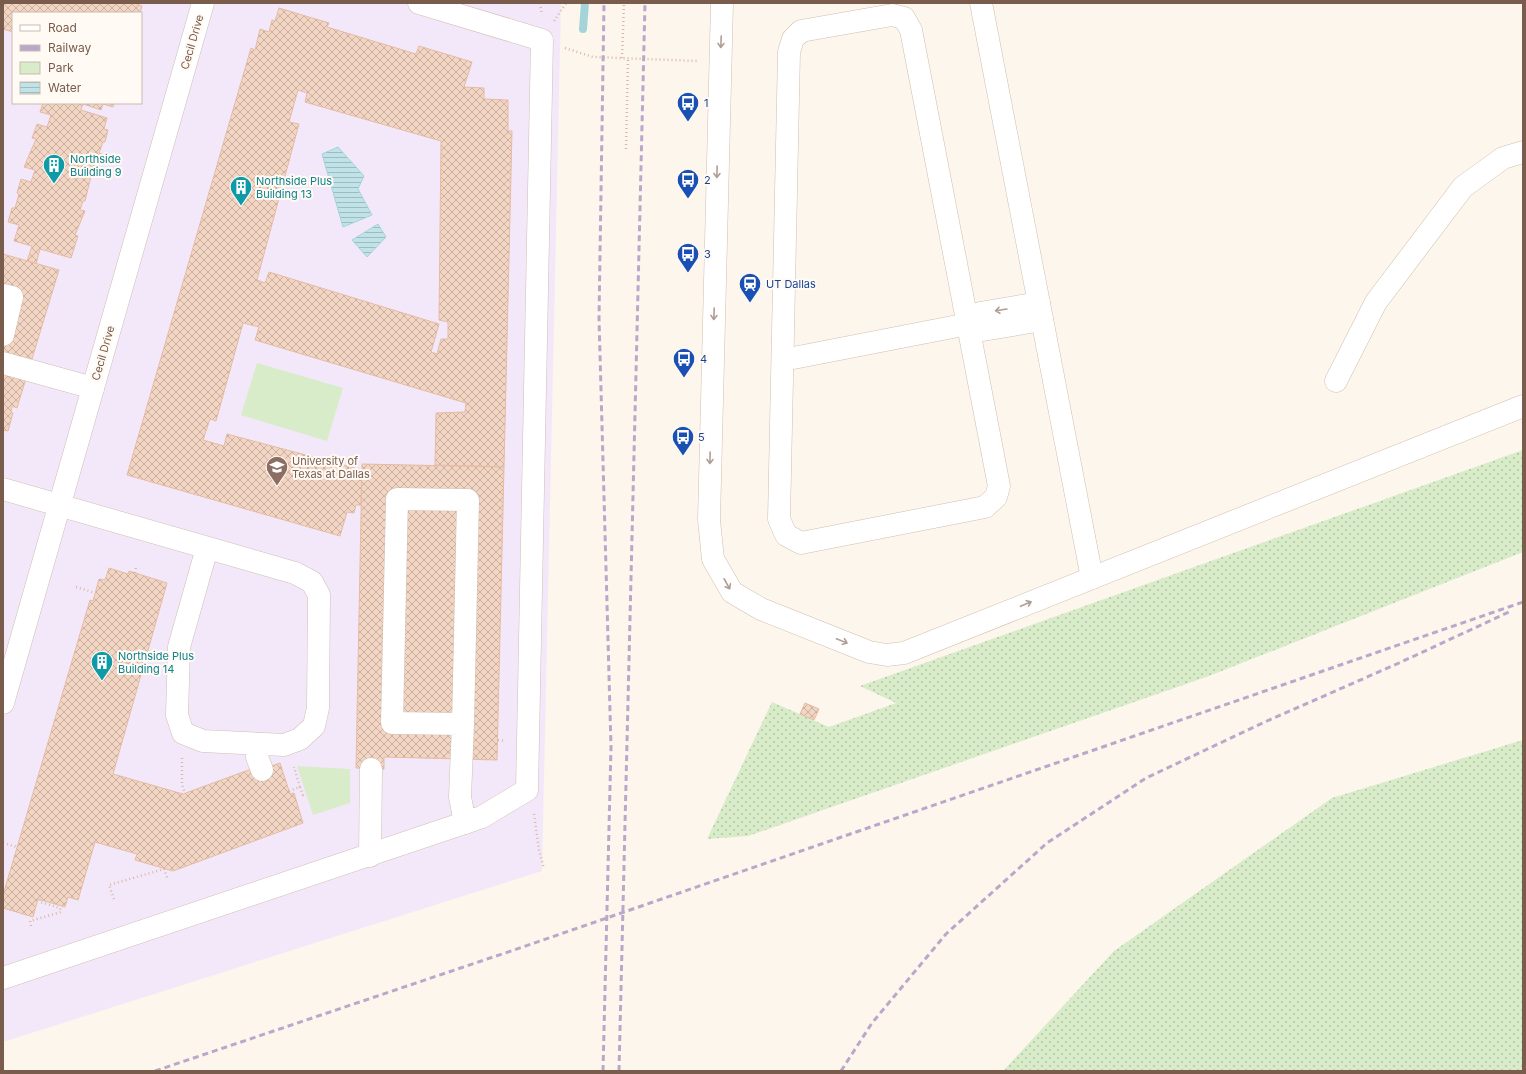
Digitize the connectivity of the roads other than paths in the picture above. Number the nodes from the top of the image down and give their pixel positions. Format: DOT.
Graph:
graph roads {
  1 [pos="203,3"];
  2 [pos="419,3"];
  3 [pos="722,3"];
  4 [pos="981,3"];
  5 [pos="1523,152"];
  6 [pos="3,295"];
  7 [pos="1040,312"];
  8 [pos="968,324"];
  9 [pos="3,335"];
  10 [pos="783,360"];
  11 [pos="3,363"];
  12 [pos="1336,381"];
  13 [pos="93,388"];
  14 [pos="1523,406"];
  15 [pos="3,489"];
  16 [pos="60,506"];
  17 [pos="208,548"];
  18 [pos="1092,578"];
  19 [pos="3,703"];
  20 [pos="463,724"];
  21 [pos="259,744"];
  22 [pos="371,769"];
  23 [pos="262,770"];
  24 [pos="473,820"];
  25 [pos="370,856"];
  26 [pos="3,978"];
  1 -- 13 [label="street, Cecil Drive"];
  2 -- 24 [label="street"];
  3 -- 18 [label="street, one-way"];
  4 -- 7 [label="street"];
  5 -- 12 [label="street"];
  6 -- 9 [label="street"];
  7 -- 8 [label="street"];
  7 -- 18 [label="street"];
  8 -- 10 [label="street"];
  8 -- 10 [label="street"];
  8 -- 10 [label="street"];
  11 -- 13 [label="street"];
  13 -- 16 [label="street, Cecil Drive"];
  14 -- 18 [label="street"];
  15 -- 16 [label="street"];
  16 -- 17 [label="street"];
  16 -- 19 [label="street, Cecil Drive"];
  17 -- 21 [label="street"];
  17 -- 21 [label="street"];
  20 -- 20 [label="street"];
  20 -- 24 [label="street"];
  21 -- 23 [label="street"];
  22 -- 25 [label="street"];
  24 -- 25 [label="street"];
  25 -- 26 [label="street"];
}
